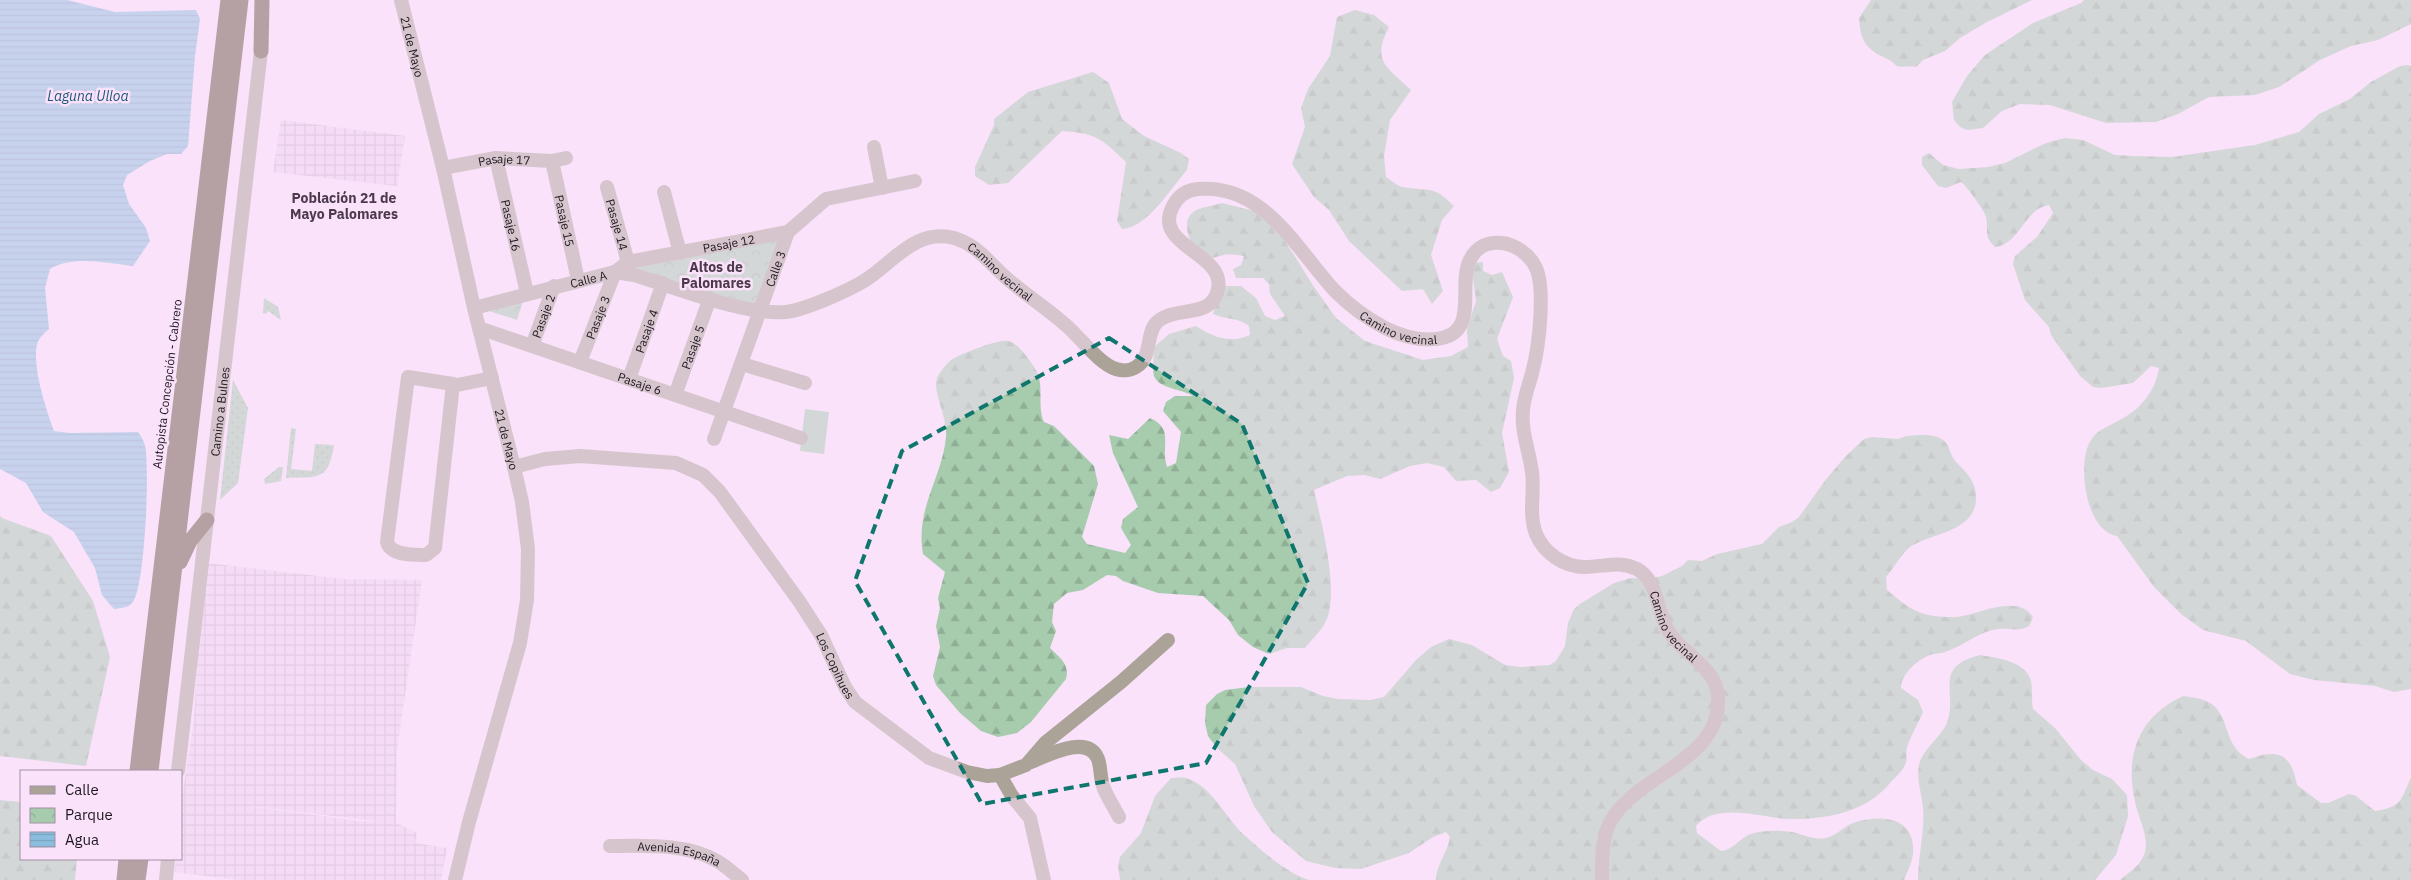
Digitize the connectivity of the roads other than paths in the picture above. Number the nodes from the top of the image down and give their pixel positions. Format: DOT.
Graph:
graph roads {
  1 [pos="228,0"];
  2 [pos="241,0"];
  3 [pos="262,0"];
  4 [pos="401,0"];
  5 [pos="261,51"];
  6 [pos="874,147"];
  7 [pos="496,158"];
  8 [pos="559,160"];
  9 [pos="443,168"];
  10 [pos="915,181"];
  11 [pos="607,187"];
  12 [pos="882,188"];
  13 [pos="664,192"];
  14 [pos="788,232"];
  15 [pos="680,254"];
  16 [pos="628,262"];
  17 [pos="615,272"];
  18 [pos="578,280"];
  19 [pos="662,283"];
  20 [pos="554,286"];
  21 [pos="527,293"];
  22 [pos="710,298"];
  23 [pos="474,308"];
  24 [pos="759,311"];
  25 [pos="479,328"];
  26 [pos="532,346"];
  27 [pos="580,362"];
  28 [pos="742,364"];
  29 [pos="492,378"];
  30 [pos="629,379"];
  31 [pos="453,384"];
  32 [pos="804,384"];
  33 [pos="675,395"];
  34 [pos="724,412"];
  35 [pos="801,438"];
  36 [pos="714,439"];
  37 [pos="514,467"];
  38 [pos="207,520"];
  39 [pos="173,580"];
  40 [pos="1168,640"];
  41 [pos="1026,765"];
  42 [pos="137,770"];
  43 [pos="151,770"];
  44 [pos="178,770"];
  45 [pos="1000,775"];
  46 [pos="1120,817"];
  47 [pos="610,846"];
  48 [pos="126,860"];
  49 [pos="141,860"];
  50 [pos="168,860"];
  51 [pos="124,880"];
  52 [pos="138,880"];
  53 [pos="166,880"];
  54 [pos="455,880"];
  55 [pos="742,880"];
  56 [pos="1044,880"];
  57 [pos="1602,880"];
  1 -- 42 [label="highway, Autopista Concepción - Cabrero"];
  2 -- 39 [label="highway"];
  3 -- 5 [label="highway"];
  4 -- 9 [label="street, 21 de Mayo"];
  5 -- 38 [label="street, Camino a Bulnes"];
  6 -- 12 [label="street"];
  7 -- 8 [label="street, Pasaje 17"];
  7 -- 9 [label="street, Pasaje 17"];
  7 -- 21 [label="street, Pasaje 16"];
  8 -- 18 [label="street, Pasaje 15"];
  9 -- 23 [label="street, 21 de Mayo"];
  10 -- 12 [label="street, Calle 3"];
  11 -- 16 [label="street, Pasaje 14"];
  12 -- 14 [label="street, Calle 3"];
  13 -- 15 [label="street"];
  14 -- 15 [label="street, Pasaje 12"];
  14 -- 24 [label="street, Calle 3"];
  15 -- 16 [label="street, Pasaje 12"];
  16 -- 17 [label="street, Pasaje 12"];
  17 -- 18 [label="street, Calle A"];
  17 -- 19 [label="street, Calle A"];
  17 -- 27 [label="street, Pasaje 3"];
  18 -- 20 [label="street, Calle A"];
  19 -- 22 [label="street, Calle A"];
  19 -- 30 [label="street, Pasaje 4"];
  20 -- 21 [label="street, Calle A"];
  20 -- 26 [label="street, Pasaje 2"];
  21 -- 23 [label="street, Calle A"];
  22 -- 24 [label="street, Calle A"];
  22 -- 33 [label="street, Pasaje 5"];
  23 -- 25 [label="street, 21 de Mayo"];
  24 -- 28 [label="street, Calle 3"];
  24 -- 57 [label="street, Camino vecinal"];
  25 -- 26 [label="street, Pasaje 6"];
  25 -- 29 [label="street, 21 de Mayo"];
  26 -- 27 [label="street, Pasaje 6"];
  27 -- 30 [label="street, Pasaje 6"];
  28 -- 32 [label="street"];
  28 -- 34 [label="street, Calle 3"];
  29 -- 31 [label="street"];
  29 -- 37 [label="street, 21 de Mayo"];
  30 -- 33 [label="street, Pasaje 6"];
  31 -- 31 [label="street"];
  33 -- 34 [label="street, Pasaje 6"];
  34 -- 35 [label="street, Pasaje 6"];
  34 -- 36 [label="street, Calle 3"];
  37 -- 45 [label="street, Los Copihues"];
  37 -- 54 [label="street, 21 de Mayo"];
  38 -- 39 [label="highway"];
  38 -- 44 [label="street, Camino a Bulnes"];
  39 -- 43 [label="highway"];
  40 -- 41 [label="street, Los Copihues"];
  41 -- 45 [label="street, Los Copihues"];
  41 -- 46 [label="street"];
  45 -- 56 [label="street"];
  47 -- 55 [label="street, Avenida España"];
  48 -- 51 [label="highway"];
  49 -- 52 [label="highway"];
  50 -- 53 [label="street"];
}
